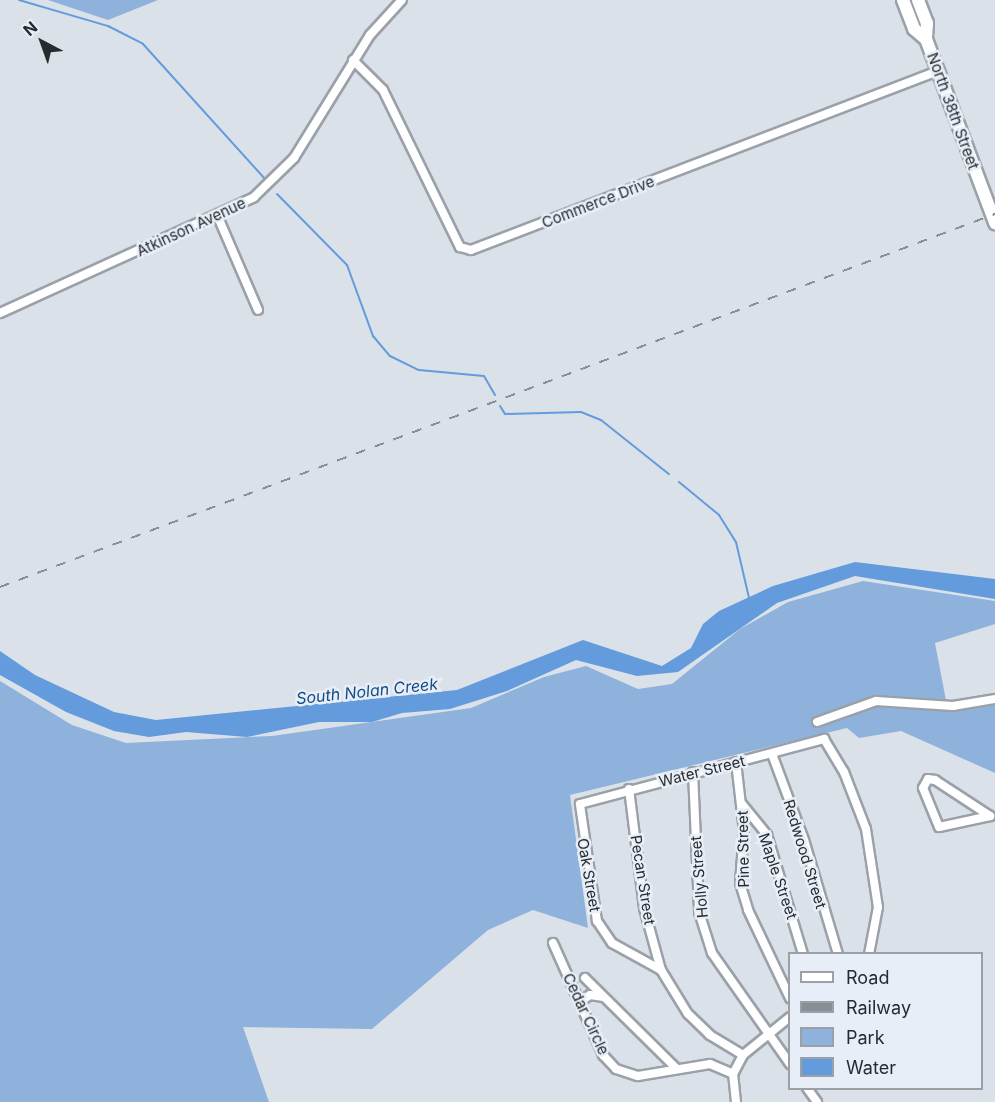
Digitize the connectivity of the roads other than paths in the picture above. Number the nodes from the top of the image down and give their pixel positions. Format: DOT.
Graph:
graph roads {
  1 [pos="402,0"];
  2 [pos="903,0"];
  3 [pos="918,0"];
  4 [pos="926,39"];
  5 [pos="353,60"];
  6 [pos="938,71"];
  7 [pos="218,217"];
  8 [pos="994,220"];
  9 [pos="258,310"];
  10 [pos="1,311"];
  11 [pos="995,699"];
  12 [pos="817,722"];
  13 [pos="772,754"];
  14 [pos="736,762"];
  15 [pos="693,772"];
  16 [pos="629,789"];
  17 [pos="580,804"];
  18 [pos="741,804"];
  19 [pos="993,815"];
  20 [pos="553,943"];
  21 [pos="802,952"];
  22 [pos="837,952"];
  23 [pos="869,952"];
  24 [pos="661,970"];
  25 [pos="585,978"];
  26 [pos="788,996"];
  27 [pos="605,998"];
  28 [pos="579,1002"];
  29 [pos="788,1018"];
  30 [pos="767,1032"];
  31 [pos="743,1055"];
  32 [pos="788,1063"];
  33 [pos="676,1069"];
  34 [pos="733,1074"];
  35 [pos="808,1090"];
  36 [pos="736,1102"];
  37 [pos="817,1102"];
  1 -- 5 [label="street, Atkinson Avenue"];
  2 -- 4 [label="main road, North 38th Street"];
  3 -- 4 [label="main road, North 38th Street"];
  4 -- 6 [label="main road, North 38th Street"];
  5 -- 6 [label="street, Commerce Drive"];
  5 -- 7 [label="street, Atkinson Avenue"];
  6 -- 8 [label="main road, North 38th Street"];
  7 -- 9 [label="street"];
  7 -- 10 [label="street, Atkinson Avenue"];
  11 -- 12 [label="street"];
  13 -- 14 [label="street, Water Street"];
  13 -- 22 [label="street, Redwood Street"];
  13 -- 23 [label="street, Water Street"];
  14 -- 15 [label="street, Water Street"];
  14 -- 18 [label="street, Pine Street"];
  15 -- 16 [label="street, Water Street"];
  15 -- 30 [label="street, Holly Street"];
  16 -- 17 [label="street, Water Street"];
  16 -- 24 [label="street, Pecan Street"];
  17 -- 24 [label="street, Oak Street"];
  18 -- 21 [label="street, Maple Street"];
  18 -- 26 [label="street, Pine Street"];
  19 -- 19 [label="street"];
  20 -- 28 [label="street, Cedar Circle"];
  24 -- 31 [label="street, Oak Street"];
  25 -- 27 [label="street"];
  27 -- 28 [label="street"];
  27 -- 33 [label="street"];
  28 -- 33 [label="street, Cedar Circle"];
  29 -- 30 [label="street"];
  30 -- 31 [label="street"];
  30 -- 32 [label="street, Holly Street"];
  31 -- 34 [label="street"];
  33 -- 34 [label="street, Cedar Circle"];
  34 -- 36 [label="street"];
  35 -- 37 [label="street"];
}
